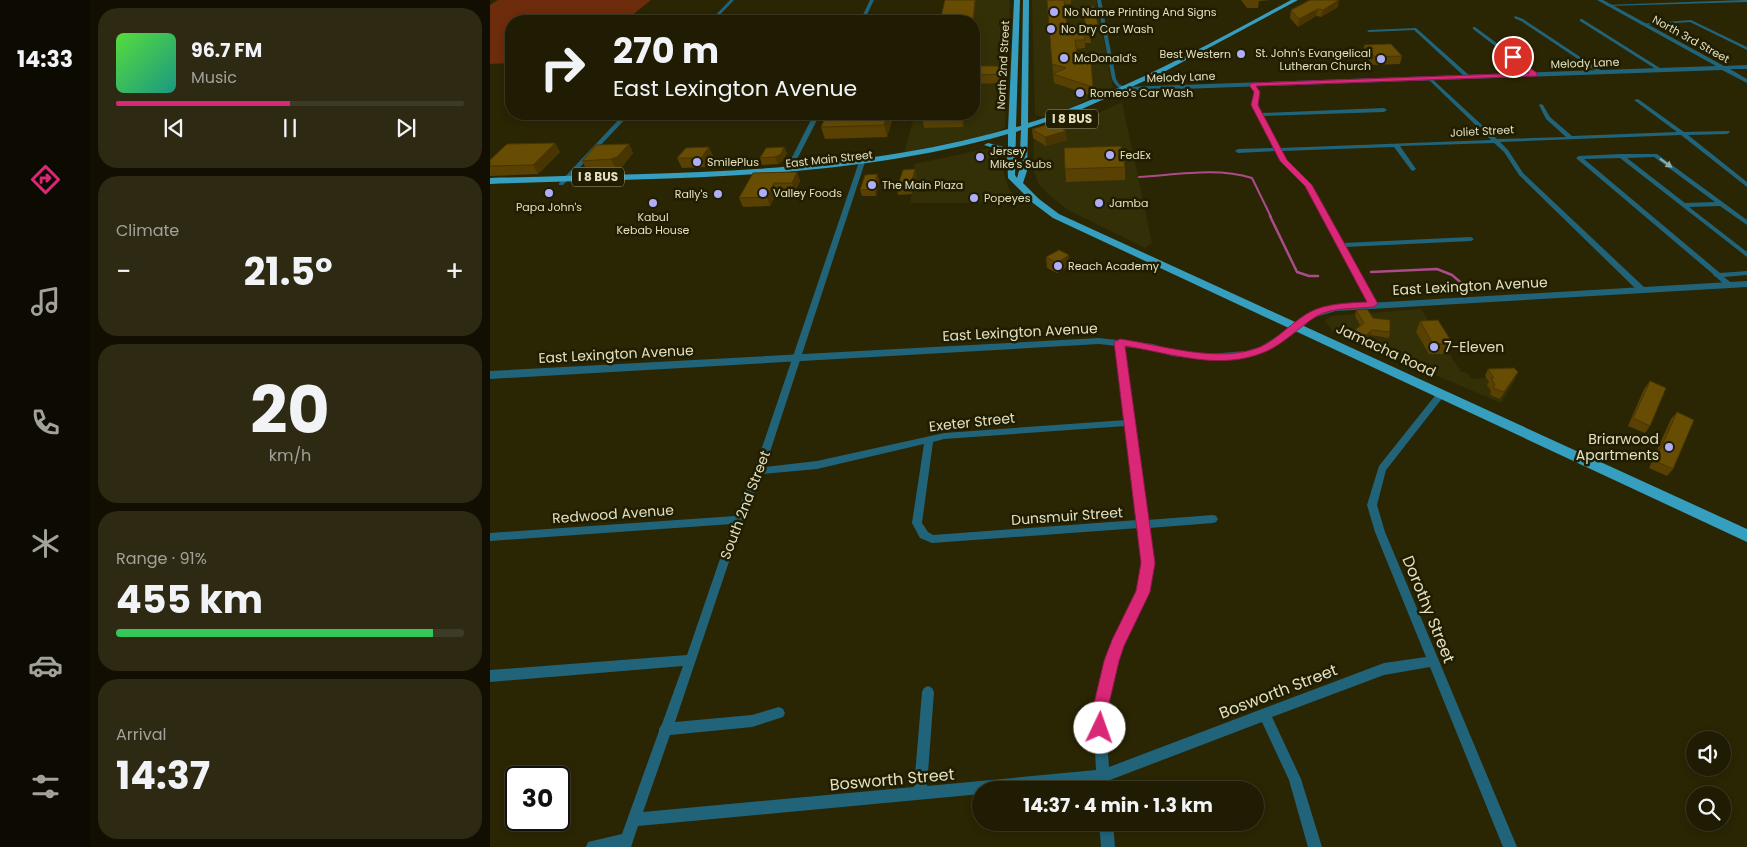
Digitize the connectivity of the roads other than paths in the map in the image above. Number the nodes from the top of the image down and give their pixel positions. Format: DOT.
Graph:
graph roads {
  1 [pos="732,0"];
  2 [pos="872,0"];
  3 [pos="1017,0"];
  4 [pos="1026,0"];
  5 [pos="1098,0"];
  6 [pos="1295,0"];
  7 [pos="1599,0"];
  8 [pos="1747,1"];
  9 [pos="1608,5"];
  10 [pos="1016,8"];
  11 [pos="1027,13"];
  12 [pos="718,15"];
  13 [pos="865,15"];
  14 [pos="1515,17"];
  15 [pos="1582,20"];
  16 [pos="1642,24"];
  17 [pos="1474,28"];
  18 [pos="1369,31"];
  19 [pos="1016,37"];
  20 [pos="1027,40"];
  21 [pos="1747,49"];
  22 [pos="1015,56"];
  23 [pos="1026,63"];
  24 [pos="1747,67"];
  25 [pos="1722,68"];
  26 [pos="1662,70"];
  27 [pos="1601,72"];
  28 [pos="1535,74"];
  29 [pos="1468,77"];
  30 [pos="1430,78"];
  31 [pos="1747,81"];
  32 [pos="1252,85"];
  33 [pos="1125,89"];
  34 [pos="1636,100"];
  35 [pos="1541,105"];
  36 [pos="1384,110"];
  37 [pos="1260,115"];
  38 [pos="1024,116"];
  39 [pos="621,120"];
  40 [pos="814,120"];
  41 [pos="1012,120"];
  42 [pos="1049,120"];
  43 [pos="1025,131"];
  44 [pos="1727,132"];
  45 [pos="1683,134"];
  46 [pos="1012,135"];
  47 [pos="1571,138"];
  48 [pos="1494,141"];
  49 [pos="970,142"];
  50 [pos="988,145"];
  51 [pos="1396,145"];
  52 [pos="1277,149"];
  53 [pos="1238,150"];
  54 [pos="1011,151"];
  55 [pos="1620,156"];
  56 [pos="861,165"];
  57 [pos="1413,169"];
  58 [pos="788,172"];
  59 [pos="490,181"];
  60 [pos="564,181"];
  61 [pos="1019,182"];
  62 [pos="1747,185"];
  63 [pos="490,187"];
  64 [pos="1722,204"];
  65 [pos="1684,205"];
  66 [pos="1747,222"];
  67 [pos="1471,239"];
  68 [pos="1341,244"];
  69 [pos="1747,255"];
  70 [pos="1747,273"];
  71 [pos="1716,275"];
  72 [pos="1747,284"];
  73 [pos="1730,285"];
  74 [pos="1642,290"];
  75 [pos="1373,304"];
  76 [pos="1298,327"];
  77 [pos="1120,342"];
  78 [pos="798,358"];
  79 [pos="490,375"];
  80 [pos="1441,394"];
  81 [pos="1131,423"];
  82 [pos="930,440"];
  83 [pos="759,471"];
  84 [pos="1214,519"];
  85 [pos="738,520"];
  86 [pos="1145,524"];
  87 [pos="924,535"];
  88 [pos="1747,536"];
  89 [pos="490,537"];
  90 [pos="691,660"];
  91 [pos="1433,661"];
  92 [pos="490,676"];
  93 [pos="928,692"];
  94 [pos="779,713"];
  95 [pos="1265,716"];
  96 [pos="665,729"];
  97 [pos="1103,776"];
  98 [pos="1103,781"];
  99 [pos="920,794"];
  100 [pos="633,820"];
  101 [pos="1107,831"];
  102 [pos="625,843"];
  103 [pos="593,847"];
  104 [pos="1108,847"];
  105 [pos="1315,847"];
  106 [pos="1510,847"];
  1 -- 12 [label="street"];
  2 -- 13 [label="street"];
  3 -- 10 [label="main road, North 2nd Street"];
  4 -- 11 [label="main road, North 2nd Street"];
  5 -- 33 [label="street"];
  6 -- 33 [label="main road, East Main Street / I 8 BUS"];
  7 -- 9 [label="street, North 3rd Street"];
  8 -- 9 [label="street"];
  9 -- 16 [label="street, North 3rd Street"];
  10 -- 11 [label="main road"];
  10 -- 19 [label="main road, North 2nd Street"];
  11 -- 20 [label="main road, North 2nd Street"];
  14 -- 27 [label="street"];
  15 -- 26 [label="street"];
  16 -- 21 [label="street"];
  16 -- 25 [label="street, North 3rd Street"];
  17 -- 28 [label="street"];
  18 -- 29 [label="street"];
  19 -- 20 [label="main road"];
  19 -- 22 [label="main road, North 2nd Street"];
  20 -- 23 [label="main road, North 2nd Street"];
  22 -- 23 [label="main road"];
  22 -- 41 [label="main road, North 2nd Street"];
  23 -- 38 [label="main road, North 2nd Street"];
  24 -- 25 [label="street, Melody Lane"];
  25 -- 26 [label="street, Melody Lane"];
  25 -- 31 [label="street, North 3rd Street"];
  26 -- 27 [label="street, Melody Lane"];
  27 -- 28 [label="street, Melody Lane"];
  28 -- 29 [label="street, Melody Lane"];
  29 -- 30 [label="street, Melody Lane"];
  30 -- 32 [label="street, Melody Lane"];
  30 -- 48 [label="street"];
  32 -- 33 [label="street, Melody Lane"];
  32 -- 37 [label="street"];
  33 -- 42 [label="main road, East Main Street / I 8 BUS"];
  33 -- 43 [label="main road, East Main Street / I 8 BUS"];
  34 -- 45 [label="street"];
  35 -- 47 [label="street"];
  36 -- 37 [label="street"];
  37 -- 52 [label="street"];
  38 -- 42 [label="main road"];
  38 -- 43 [label="main road, North 2nd Street"];
  39 -- 60 [label="street"];
  40 -- 58 [label="street"];
  41 -- 46 [label="main road, North 2nd Street"];
  41 -- 49 [label="main road"];
  42 -- 43 [label="main road, East Main Street / I 8 BUS"];
  43 -- 46 [label="main road, East Main Street / I 8 BUS"];
  43 -- 61 [label="main road"];
  44 -- 45 [label="street, Joliet Street"];
  45 -- 47 [label="street, Joliet Street"];
  45 -- 62 [label="street"];
  46 -- 49 [label="main road, East Main Street / I 8 BUS"];
  46 -- 50 [label="main road, East Main Street / I 8 BUS"];
  46 -- 54 [label="main road, Jamacha Road"];
  47 -- 48 [label="street, Joliet Street"];
  48 -- 51 [label="street, Joliet Street"];
  48 -- 74 [label="street"];
  49 -- 56 [label="main road, East Main Street / I 8 BUS"];
  50 -- 54 [label="main road"];
  50 -- 56 [label="main road, East Main Street / I 8 BUS"];
  51 -- 52 [label="street, Joliet Street"];
  51 -- 57 [label="street"];
  52 -- 53 [label="street, Joliet Street"];
  52 -- 68 [label="street"];
  54 -- 61 [label="main road, Jamacha Road"];
  55 -- 64 [label="street, one-way"];
  55 -- 65 [label="street"];
  55 -- 71 [label="street"];
  56 -- 58 [label="main road, East Main Street / I 8 BUS"];
  56 -- 78 [label="street, South 2nd Street"];
  58 -- 60 [label="main road, East Main Street / I 8 BUS"];
  59 -- 60 [label="main road, East Main Street / I 8 BUS"];
  60 -- 63 [label="main road, East Main Street / I 8 BUS"];
  61 -- 76 [label="main road, Jamacha Road"];
  64 -- 65 [label="street"];
  64 -- 66 [label="street"];
  65 -- 69 [label="street"];
  67 -- 68 [label="street"];
  68 -- 75 [label="street"];
  70 -- 71 [label="street"];
  71 -- 73 [label="street"];
  72 -- 73 [label="street, East Lexington Avenue"];
  73 -- 74 [label="street, East Lexington Avenue"];
  74 -- 75 [label="street, East Lexington Avenue"];
  75 -- 76 [label="street, East Lexington Avenue"];
  76 -- 77 [label="street, East Lexington Avenue"];
  76 -- 80 [label="main road, Jamacha Road"];
  77 -- 78 [label="street, East Lexington Avenue"];
  77 -- 81 [label="street"];
  78 -- 79 [label="street, East Lexington Avenue"];
  78 -- 83 [label="street, South 2nd Street"];
  80 -- 88 [label="main road, Jamacha Road"];
  80 -- 91 [label="street, Dorothy Street"];
  81 -- 82 [label="street, Exeter Street"];
  81 -- 86 [label="street"];
  82 -- 83 [label="street, Exeter Street"];
  82 -- 87 [label="street"];
  83 -- 85 [label="street, South 2nd Street"];
  84 -- 86 [label="street, Dunsmuir Street"];
  85 -- 89 [label="street, Redwood Avenue"];
  85 -- 90 [label="street, South 2nd Street"];
  86 -- 87 [label="street, Dunsmuir Street"];
  86 -- 97 [label="street"];
  90 -- 92 [label="street"];
  90 -- 96 [label="street, South 2nd Street"];
  91 -- 95 [label="street, Bosworth Street"];
  91 -- 106 [label="street, Dorothy Street"];
  93 -- 99 [label="street"];
  94 -- 96 [label="street"];
  95 -- 97 [label="street, Bosworth Street"];
  95 -- 105 [label="street"];
  96 -- 100 [label="street, South 2nd Street"];
  97 -- 98 [label="street"];
  97 -- 99 [label="street, Bosworth Street"];
  99 -- 100 [label="street, Bosworth Street"];
  100 -- 102 [label="street, South 2nd Street"];
  101 -- 104 [label="street"];
  102 -- 103 [label="street"];
}
